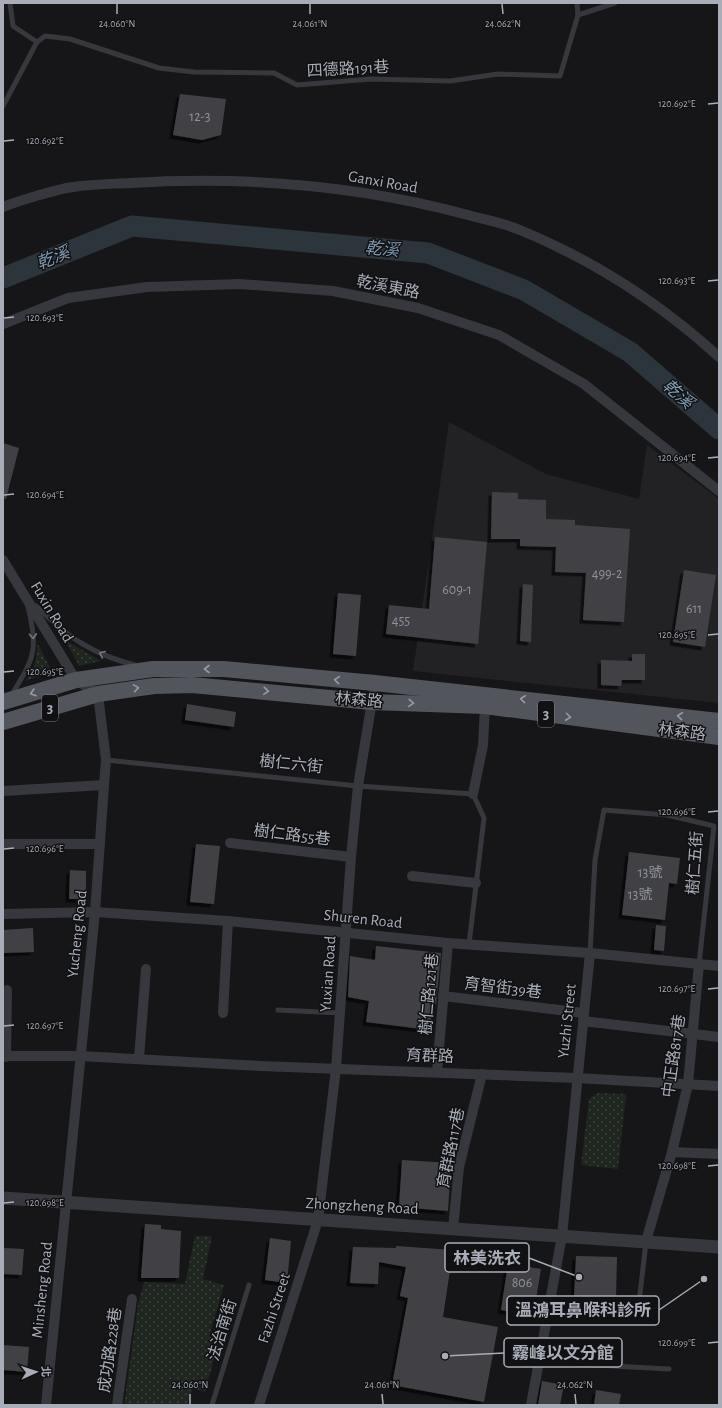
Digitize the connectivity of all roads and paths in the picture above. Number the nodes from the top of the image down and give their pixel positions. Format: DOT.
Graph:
graph roads {
  1 [pos="10,3"];
  2 [pos="577,3"];
  3 [pos="615,3"];
  4 [pos="578,15"];
  5 [pos="36,42"];
  6 [pos="3,106"];
  7 [pos="3,207"];
  8 [pos="3,324"];
  9 [pos="719,357"];
  10 [pos="719,491"];
  11 [pos="3,560"];
  12 [pos="26,598"];
  13 [pos="153,669"];
  14 [pos="76,680"];
  15 [pos="376,683"];
  16 [pos="98,694"];
  17 [pos="6,701"];
  18 [pos="372,702"];
  19 [pos="485,706"];
  20 [pos="719,721"];
  21 [pos="3,722"];
  22 [pos="719,736"];
  23 [pos="106,760"];
  24 [pos="104,785"];
  25 [pos="358,786"];
  26 [pos="3,791"];
  27 [pos="473,794"];
  28 [pos="604,810"];
  29 [pos="230,843"];
  30 [pos="3,844"];
  31 [pos="100,844"];
  32 [pos="351,857"];
  33 [pos="412,876"];
  34 [pos="476,883"];
  35 [pos="95,912"];
  36 [pos="3,914"];
  37 [pos="228,921"];
  38 [pos="346,933"];
  39 [pos="448,943"];
  40 [pos="469,944"];
  41 [pos="590,953"];
  42 [pos="699,964"];
  43 [pos="719,966"];
  44 [pos="146,969"];
  45 [pos="7,990"];
  46 [pos="443,996"];
  47 [pos="278,1010"];
  48 [pos="223,1013"];
  49 [pos="340,1013"];
  50 [pos="583,1017"];
  51 [pos="694,1034"];
  52 [pos="719,1037"];
  53 [pos="80,1056"];
  54 [pos="5,1057"];
  55 [pos="139,1058"];
  56 [pos="336,1068"];
  57 [pos="437,1071"];
  58 [pos="482,1074"];
  59 [pos="576,1078"];
  60 [pos="688,1084"];
  61 [pos="719,1086"];
  62 [pos="672,1152"];
  63 [pos="719,1154"];
  64 [pos="3,1198"];
  65 [pos="66,1203"];
  66 [pos="318,1220"];
  67 [pos="453,1229"];
  68 [pos="562,1236"];
  69 [pos="646,1241"];
  70 [pos="719,1246"];
  71 [pos="249,1285"];
  72 [pos="132,1299"];
  73 [pos="638,1311"];
  74 [pos="539,1362"];
  75 [pos="669,1369"];
  76 [pos="46,1405"];
  77 [pos="117,1405"];
  78 [pos="212,1405"];
  79 [pos="259,1405"];
  80 [pos="531,1405"];
  1 -- 5 [label="lane"];
  2 -- 4 [label="lane, 四德路191巷"];
  3 -- 4 [label="lane"];
  4 -- 5 [label="lane, 四德路191巷"];
  5 -- 6 [label="lane"];
  7 -- 9 [label="street, Ganxi Road"];
  8 -- 10 [label="street, 乾溪東路"];
  11 -- 12 [label="street, Fuxin Road"];
  13 -- 12 [label="lane, one-way"];
  12 -- 14 [label="street, Fuxin Road"];
  12 -- 17 [label="lane, one-way"];
  13 -- 14 [label="main road, 林森路 / 3"];
  15 -- 13 [label="main road, 林森路 / 3, one-way"];
  14 -- 16 [label="street"];
  14 -- 17 [label="main road, 林森路 / 3, one-way"];
  15 -- 18 [label="street, Yuxian Road"];
  20 -- 15 [label="main road, 林森路 / 3, one-way"];
  16 -- 18 [label="main road, 林森路 / 3, one-way"];
  16 -- 21 [label="main road, 林森路 / 3"];
  16 -- 23 [label="street, Yucheng Road"];
  18 -- 19 [label="main road, 林森路 / 3, one-way"];
  18 -- 25 [label="street, Yuxian Road"];
  19 -- 22 [label="main road, 林森路 / 3, one-way"];
  19 -- 27 [label="street"];
  23 -- 24 [label="street, Yucheng Road"];
  23 -- 25 [label="lane, 樹仁六街"];
  24 -- 26 [label="street"];
  24 -- 31 [label="street, Yucheng Road"];
  25 -- 27 [label="lane, 樹仁六街"];
  25 -- 32 [label="street, Yuxian Road"];
  27 -- 34 [label="lane"];
  28 -- 41 [label="lane, Yuzhi Street"];
  28 -- 42 [label="lane, 樹仁五街"];
  29 -- 32 [label="street, 樹仁路55巷"];
  30 -- 31 [label="street"];
  31 -- 35 [label="street, Yucheng Road"];
  32 -- 38 [label="street, Yuxian Road"];
  33 -- 34 [label="street"];
  34 -- 40 [label="lane"];
  35 -- 36 [label="street, Shuren Road"];
  35 -- 37 [label="street, Shuren Road"];
  35 -- 53 [label="street, Yucheng Road"];
  37 -- 38 [label="street, Shuren Road"];
  37 -- 48 [label="street"];
  38 -- 39 [label="street, Shuren Road"];
  38 -- 49 [label="street, Yuxian Road"];
  39 -- 40 [label="street, Shuren Road"];
  39 -- 46 [label="street, 樹仁路121巷"];
  40 -- 41 [label="street, Shuren Road"];
  41 -- 42 [label="street, Shuren Road"];
  41 -- 50 [label="street, Yuzhi Street"];
  42 -- 43 [label="street, Shuren Road"];
  42 -- 51 [label="street, 中正路817巷"];
  44 -- 55 [label="street"];
  45 -- 54 [label="street, 育群路"];
  46 -- 50 [label="street, 育智街39巷"];
  46 -- 57 [label="street, 樹仁路121巷"];
  47 -- 49 [label="lane"];
  49 -- 56 [label="street, Yuxian Road"];
  50 -- 51 [label="street, 育智街39巷"];
  50 -- 59 [label="street, Yuzhi Street"];
  51 -- 52 [label="street, 育智街39巷"];
  51 -- 60 [label="street, 中正路817巷"];
  53 -- 54 [label="street, 育群路"];
  53 -- 55 [label="street, 育群路"];
  53 -- 65 [label="street, Yucheng Road"];
  55 -- 56 [label="street, 育群路"];
  56 -- 57 [label="street, 育群路"];
  56 -- 66 [label="street, Yuxian Road"];
  57 -- 58 [label="street, 育群路"];
  58 -- 59 [label="street, 育群路"];
  58 -- 67 [label="street, 育群路117巷"];
  59 -- 60 [label="street, 育群路"];
  59 -- 68 [label="street, Yuzhi Street"];
  60 -- 61 [label="street, 育群路"];
  60 -- 62 [label="street, 中正路817巷"];
  62 -- 63 [label="street"];
  62 -- 69 [label="street, 中正路817巷"];
  64 -- 65 [label="street, Zhongzheng Road"];
  65 -- 66 [label="street, Zhongzheng Road"];
  65 -- 76 [label="street, Minsheng Road"];
  66 -- 67 [label="street, Zhongzheng Road"];
  66 -- 79 [label="street, Fazhi Street"];
  67 -- 68 [label="street, Zhongzheng Road"];
  68 -- 69 [label="street, Zhongzheng Road"];
  68 -- 74 [label="street, Yuzhi Street"];
  69 -- 70 [label="street, Zhongzheng Road"];
  69 -- 73 [label="lane"];
  71 -- 78 [label="lane, 法治南街"];
  72 -- 77 [label="street, 成功路228巷"];
  74 -- 75 [label="lane"];
  74 -- 80 [label="street, Yuzhi Street"];
}
